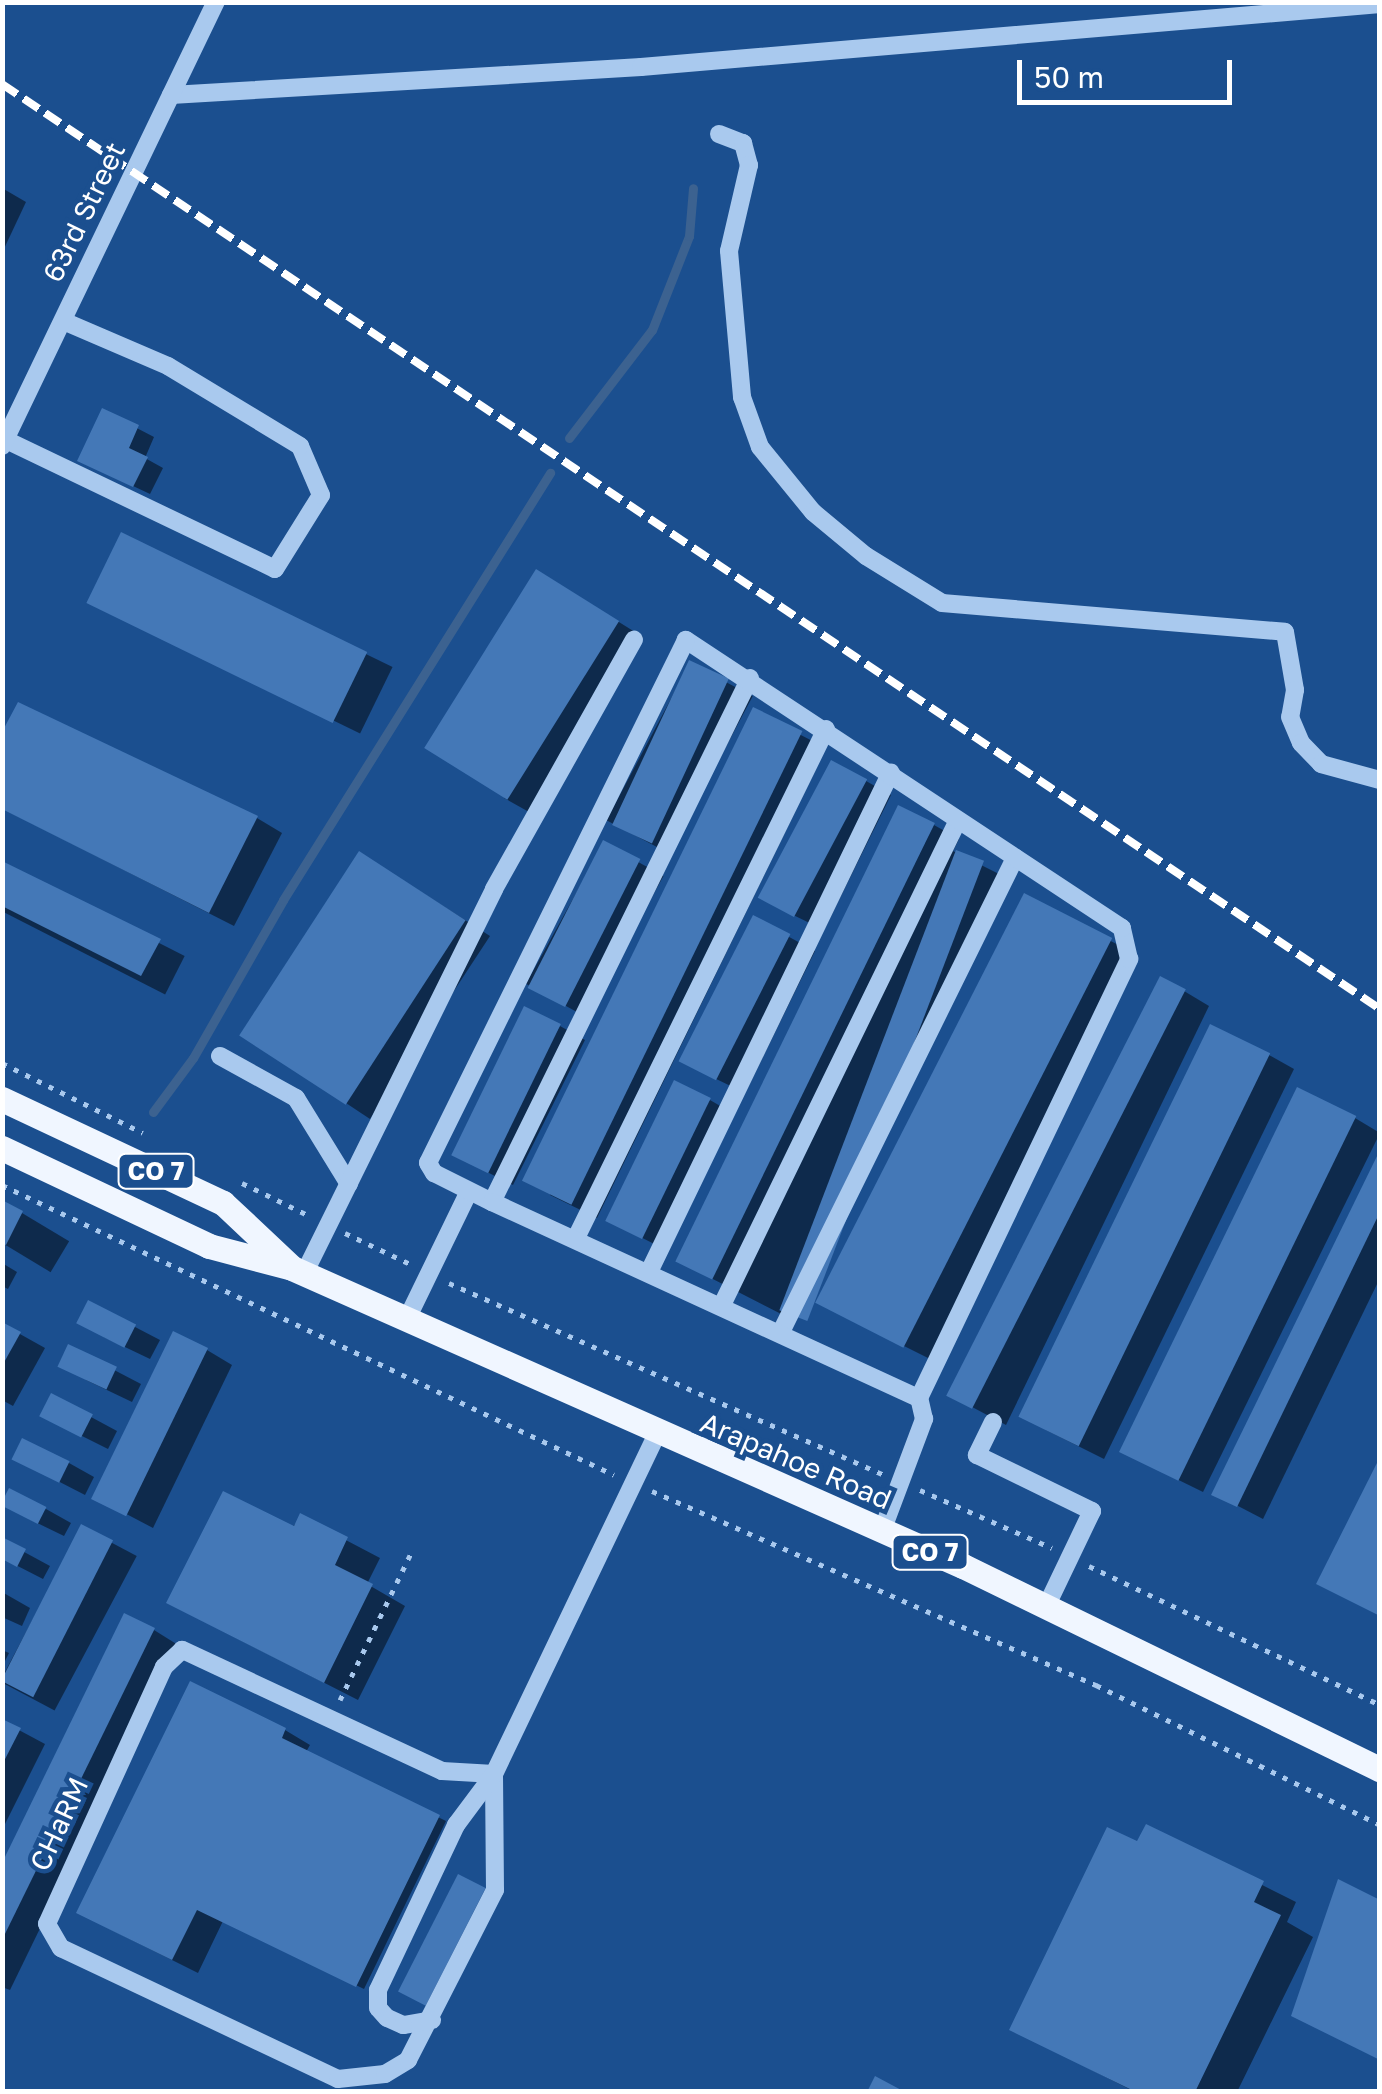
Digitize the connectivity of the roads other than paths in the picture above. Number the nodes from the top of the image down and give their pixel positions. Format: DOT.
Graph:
graph roads {
  1 [pos="216,2"];
  2 [pos="1380,4"];
  3 [pos="172,95"];
  4 [pos="719,134"];
  5 [pos="63,320"];
  6 [pos="4,443"];
  7 [pos="634,640"];
  8 [pos="750,678"];
  9 [pos="826,729"];
  10 [pos="891,772"];
  11 [pos="1380,780"];
  12 [pos="958,820"];
  13 [pos="1015,858"];
  14 [pos="220,1056"];
  15 [pos="2,1099"];
  16 [pos="2,1148"];
  17 [pos="349,1184"];
  18 [pos="469,1190"];
  19 [pos="492,1202"];
  20 [pos="576,1238"];
  21 [pos="298,1271"];
  22 [pos="649,1272"];
  23 [pos="722,1306"];
  24 [pos="406,1321"];
  25 [pos="780,1332"];
  26 [pos="918,1398"];
  27 [pos="993,1422"];
  28 [pos="657,1434"];
  29 [pos="882,1532"];
  30 [pos="1047,1606"];
  31 [pos="1380,1769"];
  32 [pos="494,1774"];
  33 [pos="432,2020"];
  1 -- 3 [label="street, 63rd Street"];
  2 -- 3 [label="street"];
  3 -- 5 [label="street, 63rd Street"];
  4 -- 11 [label="street"];
  5 -- 6 [label="street, 63rd Street"];
  5 -- 6 [label="street"];
  7 -- 17 [label="street"];
  8 -- 9 [label="street"];
  8 -- 18 [label="street"];
  8 -- 19 [label="street"];
  9 -- 10 [label="street"];
  9 -- 20 [label="street"];
  10 -- 12 [label="street"];
  10 -- 22 [label="street"];
  12 -- 13 [label="street"];
  12 -- 23 [label="street"];
  13 -- 25 [label="street"];
  13 -- 26 [label="street"];
  14 -- 17 [label="street"];
  15 -- 21 [label="main road, Arapahoe Road / CO 7"];
  16 -- 21 [label="main road, Arapahoe Road / CO 7"];
  17 -- 21 [label="street"];
  18 -- 19 [label="street"];
  18 -- 24 [label="street"];
  19 -- 20 [label="street"];
  20 -- 22 [label="street"];
  21 -- 24 [label="main road, Arapahoe Road / CO 7"];
  22 -- 23 [label="street"];
  23 -- 25 [label="street"];
  24 -- 28 [label="main road, Arapahoe Road / CO 7"];
  25 -- 26 [label="street"];
  26 -- 29 [label="street"];
  27 -- 30 [label="street"];
  28 -- 29 [label="main road, Arapahoe Road / CO 7"];
  28 -- 32 [label="street"];
  29 -- 30 [label="main road, Arapahoe Road / CO 7"];
  30 -- 31 [label="main road, Arapahoe Road / CO 7"];
  32 -- 33 [label="street"];
  32 -- 33 [label="street"];
  32 -- 33 [label="street, CHaRM"];
}
